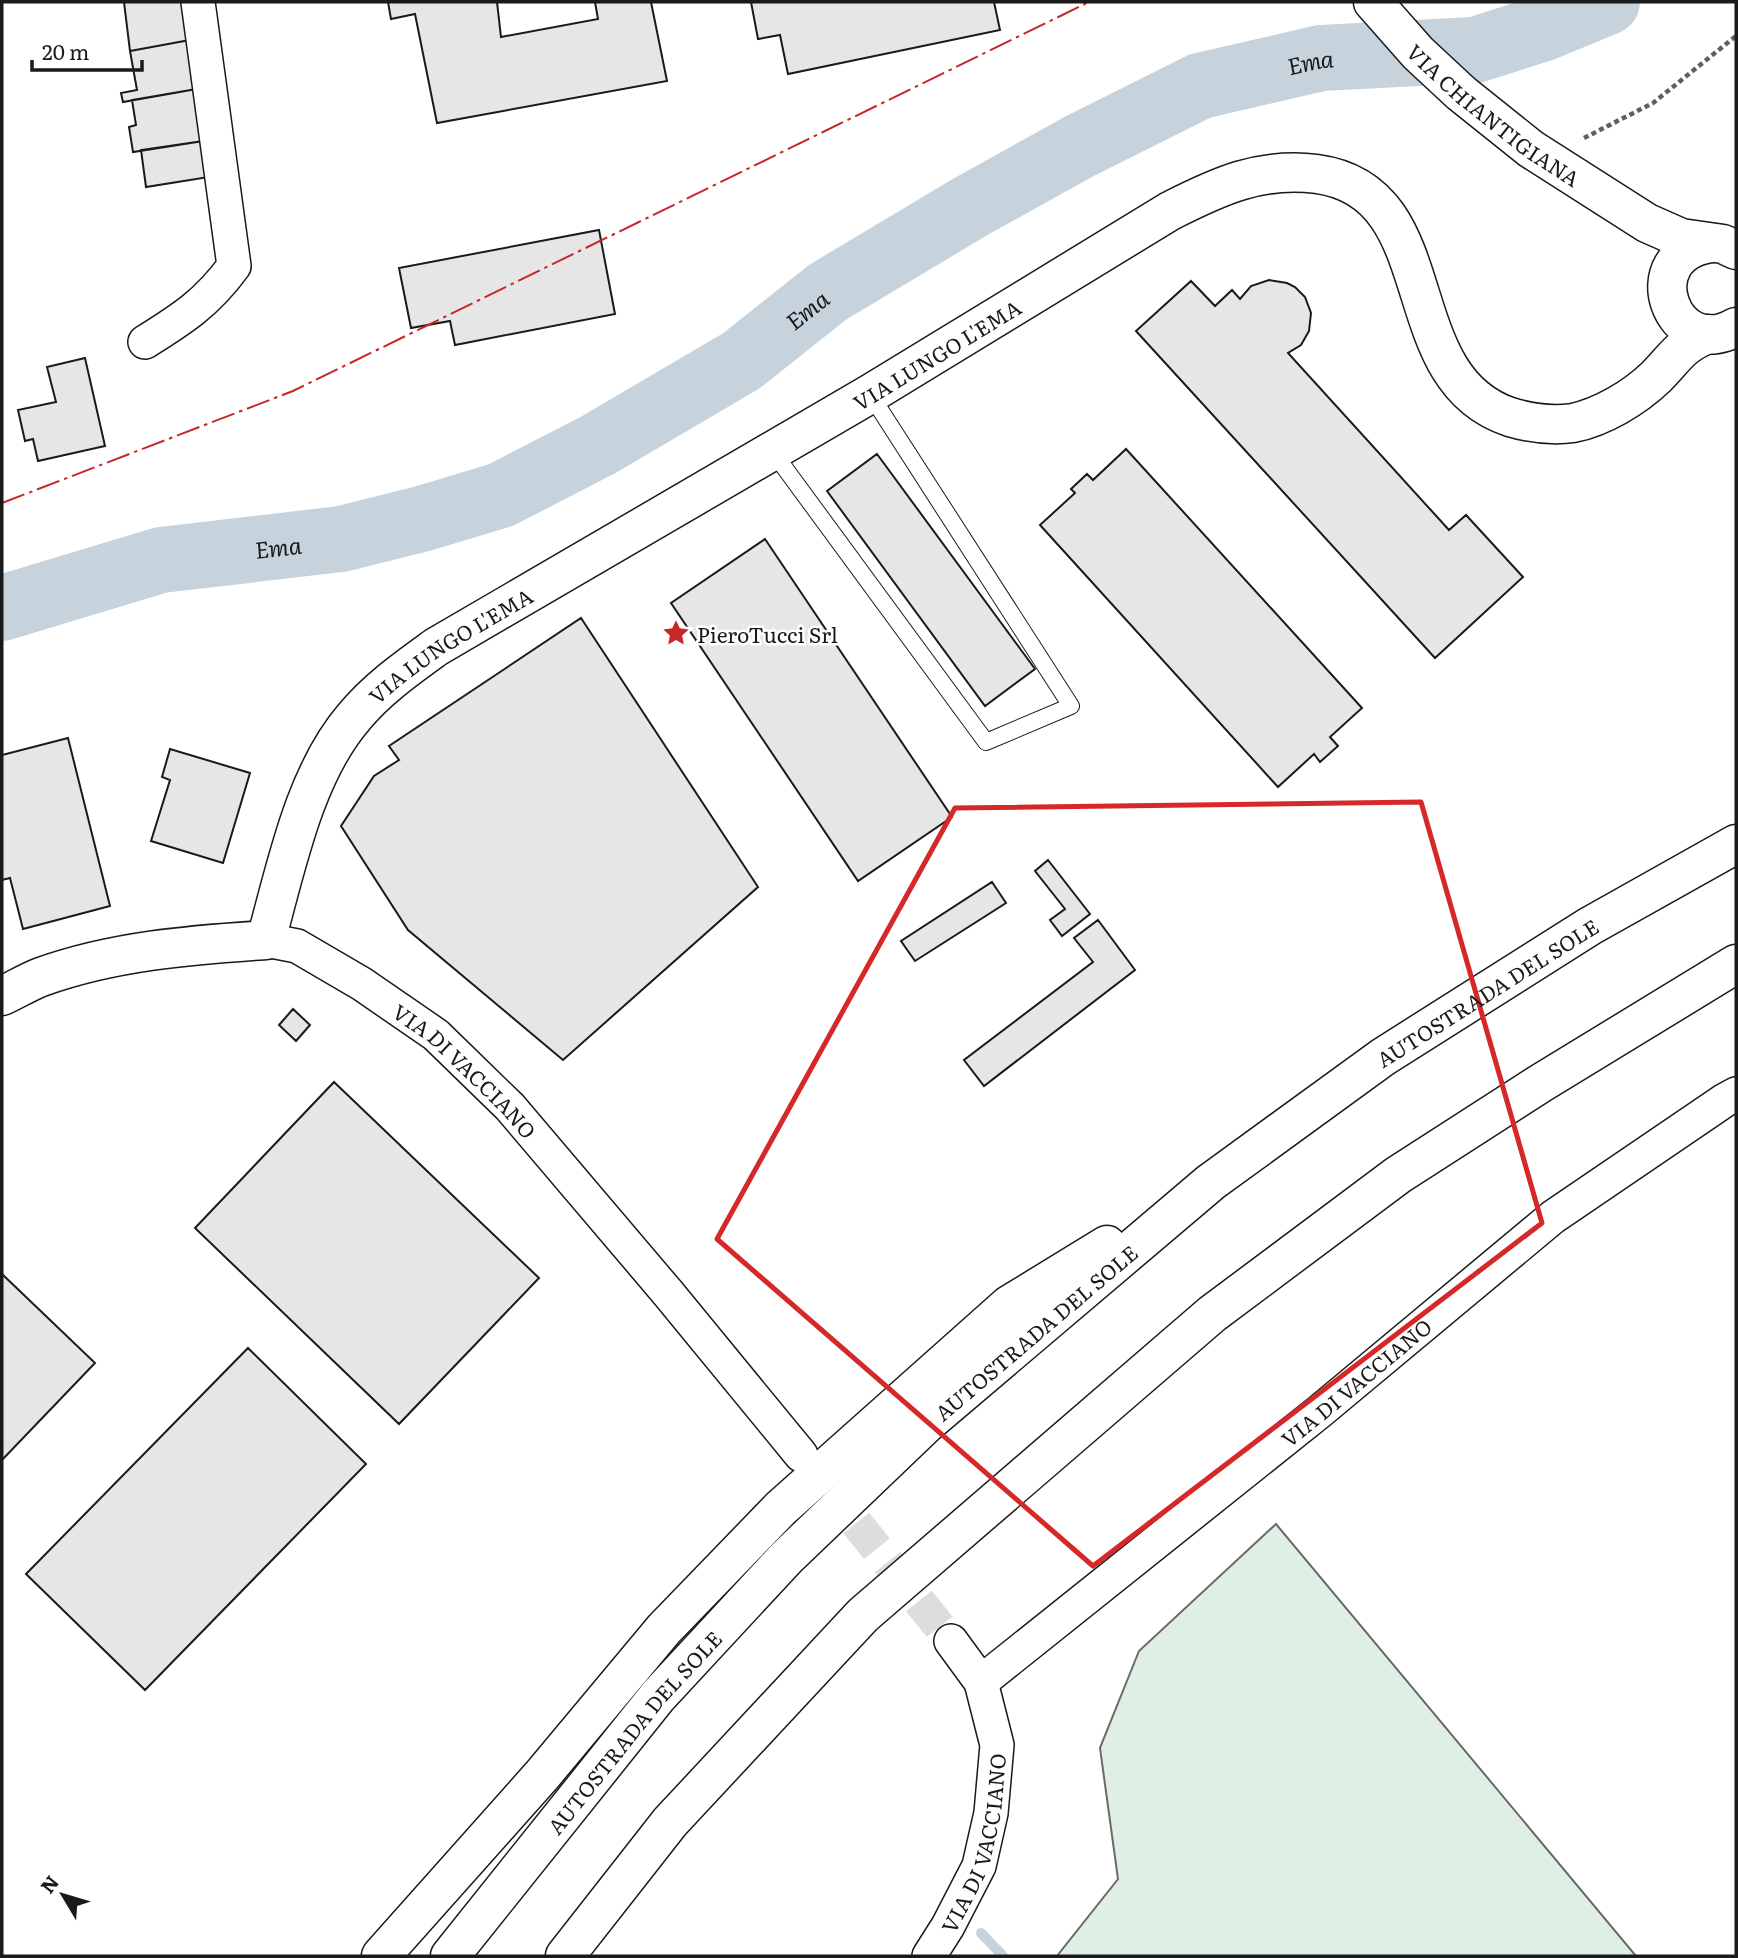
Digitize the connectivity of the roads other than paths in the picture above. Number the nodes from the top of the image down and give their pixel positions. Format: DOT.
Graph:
graph roads {
  1 [pos="198,2"];
  2 [pos="1373,2"];
  3 [pos="1629,213"];
  4 [pos="1724,247"];
  5 [pos="1669,303"];
  6 [pos="1722,330"];
  7 [pos="145,342"];
  8 [pos="1665,367"];
  9 [pos="870,394"];
  10 [pos="773,452"];
  11 [pos="1736,844"];
  12 [pos="266,940"];
  13 [pos="1736,964"];
  14 [pos="2,996"];
  15 [pos="1736,1094"];
  16 [pos="1210,1182"];
  17 [pos="801,1455"];
  18 [pos="951,1641"];
  19 [pos="981,1682"];
  20 [pos="381,1956"];
  21 [pos="450,1956"];
  22 [pos="565,1956"];
  23 [pos="929,1956"];
  1 -- 7 [label="street"];
  2 -- 3 [label="main road, VIA CHIANTIGIANA"];
  3 -- 4 [label="main road, VIA CHIANTIGIANA"];
  3 -- 5 [label="main road, VIA CHIANTIGIANA"];
  4 -- 5 [label="main road, VIA CHIANTIGIANA"];
  5 -- 6 [label="main road"];
  5 -- 8 [label="main road"];
  6 -- 8 [label="main road, VIA LUNGO L'EMA"];
  8 -- 9 [label="main road, VIA LUNGO L'EMA"];
  9 -- 10 [label="main road, VIA LUNGO L'EMA"];
  9 -- 10 [label="lane"];
  10 -- 12 [label="main road, VIA LUNGO L'EMA"];
  11 -- 16 [label="main road, AUTOSTRADA DEL SOLE"];
  12 -- 14 [label="main road, VIA DI VACCIANO"];
  12 -- 17 [label="street, VIA DI VACCIANO"];
  13 -- 22 [label="main road"];
  15 -- 19 [label="street, VIA DI VACCIANO"];
  16 -- 20 [label="main road"];
  16 -- 21 [label="main road, AUTOSTRADA DEL SOLE"];
  18 -- 19 [label="street, VIA DI VACCIANO"];
  19 -- 23 [label="street, VIA DI VACCIANO"];
}
